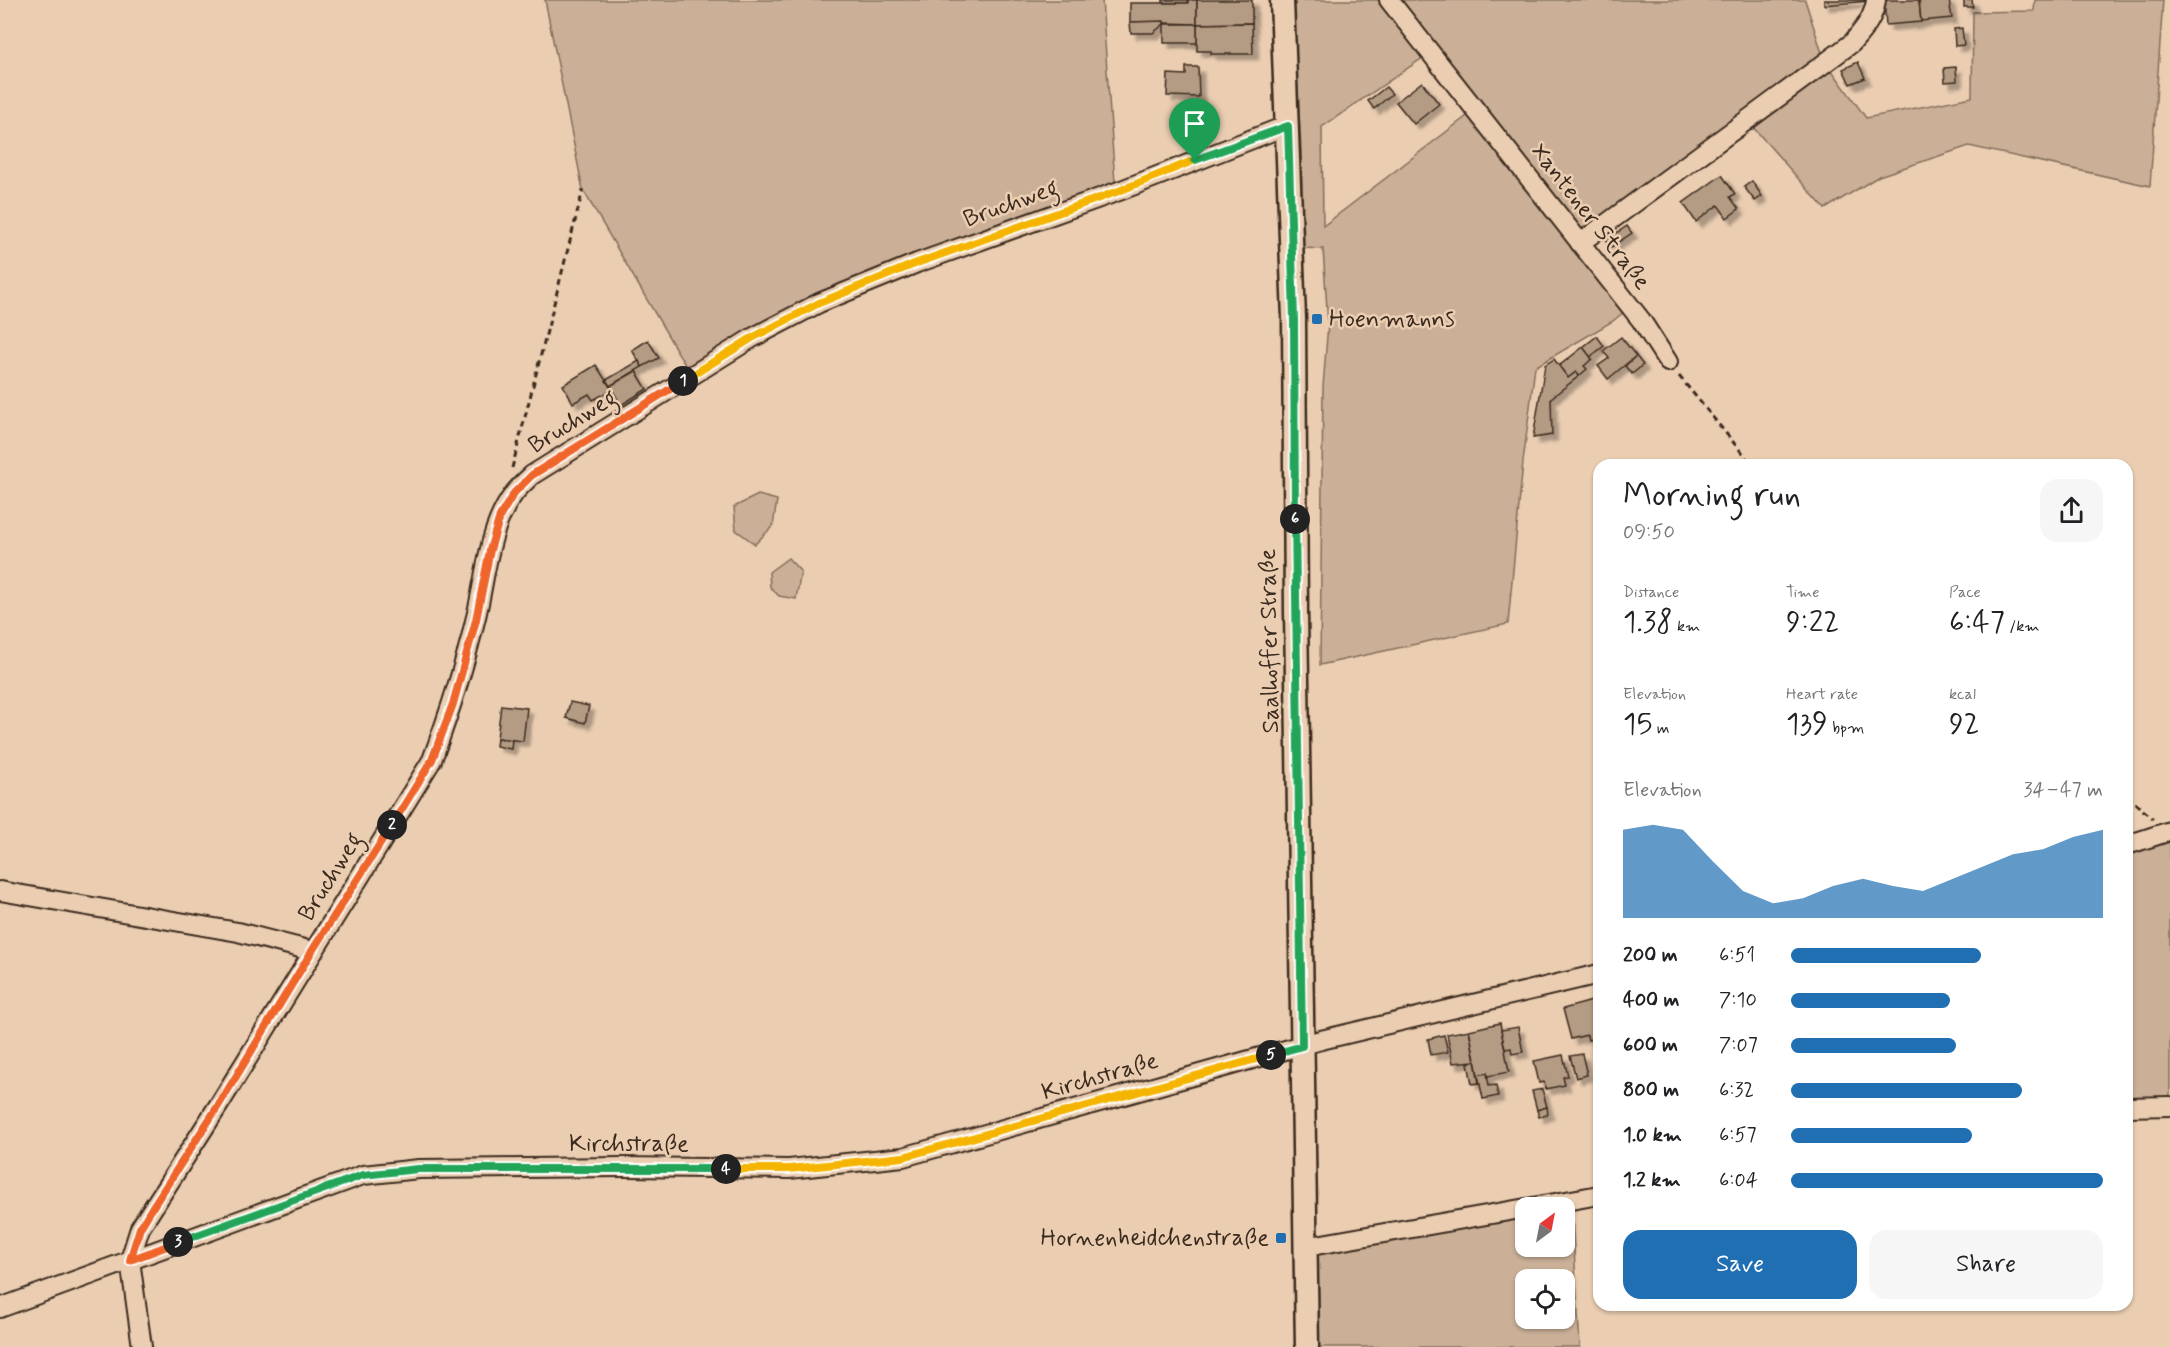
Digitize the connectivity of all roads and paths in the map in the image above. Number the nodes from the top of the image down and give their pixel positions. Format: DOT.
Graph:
graph roads {
  1 [pos="1282,0"];
  2 [pos="1389,0"];
  3 [pos="1876,0"];
  4 [pos="1288,126"];
  5 [pos="583,190"];
  6 [pos="1580,243"];
  7 [pos="1668,363"];
  8 [pos="1747,459"];
  9 [pos="511,473"];
  10 [pos="2133,801"];
  11 [pos="2169,831"];
  12 [pos="2133,843"];
  13 [pos="0,891"];
  14 [pos="312,951"];
  15 [pos="1593,975"];
  16 [pos="1302,1046"];
  17 [pos="2170,1106"];
  18 [pos="2133,1107"];
  19 [pos="1593,1196"];
  20 [pos="1575,1199"];
  21 [pos="1515,1210"];
  22 [pos="1305,1246"];
  23 [pos="130,1260"];
  24 [pos="0,1308"];
  25 [pos="142,1347"];
  26 [pos="1307,1347"];
  1 -- 4 [label="main road, Saalhoffer Straße"];
  2 -- 6 [label="street, Xantener Straße"];
  3 -- 6 [label="street"];
  4 -- 14 [label="street, Bruchweg"];
  4 -- 16 [label="main road, Saalhoffer Straße"];
  5 -- 9 [label="path"];
  6 -- 7 [label="street, Xantener Straße"];
  7 -- 8 [label="path"];
  10 -- 11 [label="path"];
  11 -- 12 [label="street"];
  13 -- 14 [label="street"];
  14 -- 23 [label="street, Bruchweg"];
  15 -- 16 [label="street"];
  16 -- 22 [label="main road, Saalhoffer Straße"];
  16 -- 23 [label="street, Kirchstraße"];
  17 -- 18 [label="street"];
  19 -- 20 [label="street"];
  21 -- 22 [label="street"];
  22 -- 26 [label="main road, Saalhoffer Straße"];
  23 -- 24 [label="street, Kirchstraße"];
  23 -- 25 [label="street"];
}
